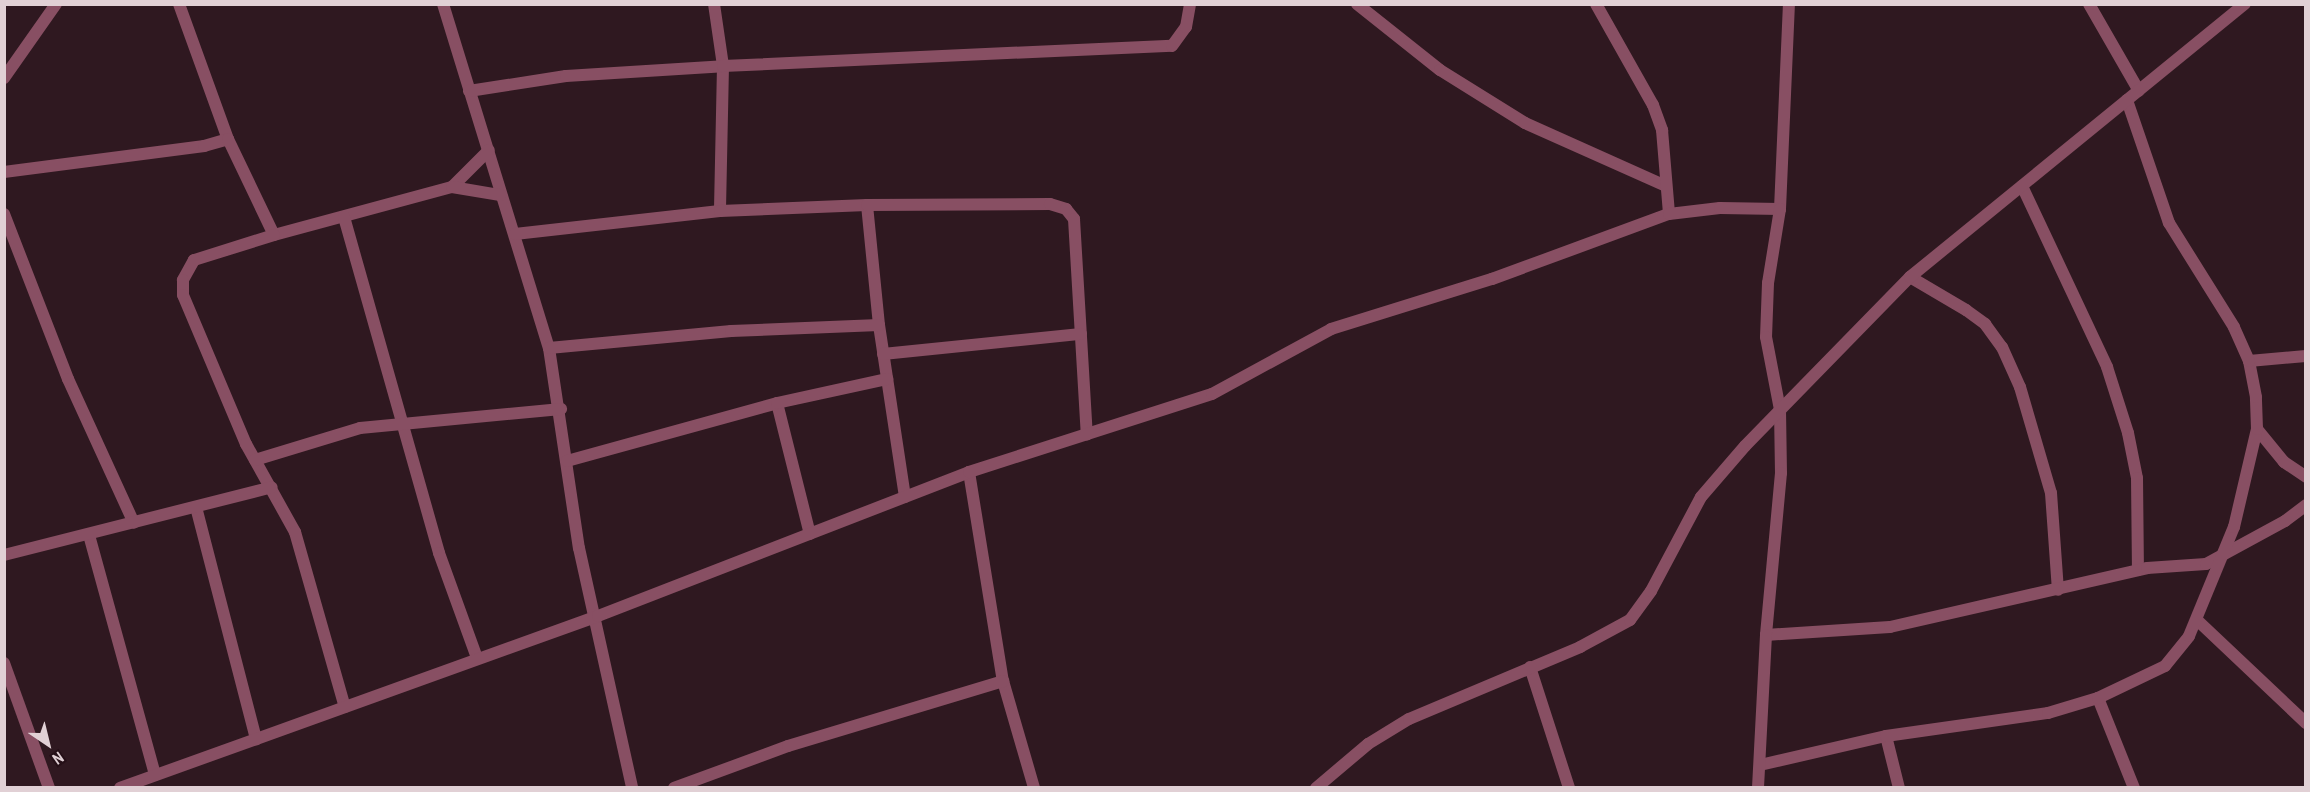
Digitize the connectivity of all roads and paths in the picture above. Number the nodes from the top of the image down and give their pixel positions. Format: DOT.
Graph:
graph roads {
  1 [pos="56,4"];
  2 [pos="178,4"];
  3 [pos="444,4"];
  4 [pos="714,4"];
  5 [pos="1190,4"];
  6 [pos="1357,4"];
  7 [pos="1596,4"];
  8 [pos="1789,4"];
  9 [pos="2089,4"];
  10 [pos="2244,4"];
  11 [pos="723,66"];
  12 [pos="4,78"];
  13 [pos="469,91"];
  14 [pos="2139,91"];
  15 [pos="2127,100"];
  16 [pos="228,140"];
  17 [pos="489,150"];
  18 [pos="4,172"];
  19 [pos="1666,186"];
  20 [pos="2022,186"];
  21 [pos="452,188"];
  22 [pos="500,195"];
  23 [pos="867,205"];
  24 [pos="1780,209"];
  25 [pos="720,211"];
  26 [pos="4,214"];
  27 [pos="1669,214"];
  28 [pos="344,217"];
  29 [pos="515,234"];
  30 [pos="274,235"];
  31 [pos="1910,277"];
  32 [pos="879,325"];
  33 [pos="1081,334"];
  34 [pos="549,348"];
  35 [pos="883,354"];
  36 [pos="2306,356"];
  37 [pos="2249,361"];
  38 [pos="887,379"];
  39 [pos="777,403"];
  40 [pos="561,409"];
  41 [pos="1780,410"];
  42 [pos="406,426"];
  43 [pos="2258,429"];
  44 [pos="1088,435"];
  45 [pos="255,460"];
  46 [pos="567,461"];
  47 [pos="969,472"];
  48 [pos="2306,477"];
  49 [pos="272,487"];
  50 [pos="905,497"];
  51 [pos="2306,505"];
  52 [pos="195,507"];
  53 [pos="134,523"];
  54 [pos="810,534"];
  55 [pos="89,535"];
  56 [pos="4,555"];
  57 [pos="2222,559"];
  58 [pos="2138,570"];
  59 [pos="2058,590"];
  60 [pos="598,616"];
  61 [pos="2197,620"];
  62 [pos="1766,635"];
  63 [pos="477,658"];
  64 [pos="4,663"];
  65 [pos="1530,667"];
  66 [pos="1003,681"];
  67 [pos="2098,698"];
  68 [pos="345,707"];
  69 [pos="2306,723"];
  70 [pos="1886,736"];
  71 [pos="256,739"];
  72 [pos="1760,765"];
  73 [pos="155,775"];
  74 [pos="49,788"];
  75 [pos="120,788"];
  76 [pos="632,788"];
  77 [pos="674,788"];
  78 [pos="1034,788"];
  79 [pos="1316,788"];
  80 [pos="1569,788"];
  81 [pos="1758,788"];
  82 [pos="1899,788"];
  83 [pos="2134,788"];
  1 -- 12 [label="street"];
  2 -- 16 [label="street"];
  3 -- 13 [label="street"];
  4 -- 11 [label="street"];
  5 -- 11 [label="street"];
  6 -- 19 [label="street"];
  7 -- 19 [label="street"];
  8 -- 24 [label="street"];
  9 -- 14 [label="street"];
  10 -- 14 [label="street"];
  11 -- 13 [label="street"];
  11 -- 25 [label="street"];
  13 -- 17 [label="street"];
  14 -- 15 [label="street"];
  15 -- 20 [label="street"];
  15 -- 37 [label="street"];
  16 -- 18 [label="street"];
  16 -- 30 [label="street"];
  17 -- 21 [label="street"];
  17 -- 22 [label="street"];
  19 -- 27 [label="street"];
  20 -- 31 [label="street"];
  20 -- 58 [label="street"];
  21 -- 22 [label="street"];
  21 -- 28 [label="street"];
  22 -- 29 [label="street"];
  23 -- 25 [label="street"];
  23 -- 32 [label="street"];
  23 -- 33 [label="street"];
  24 -- 27 [label="street"];
  24 -- 41 [label="street"];
  25 -- 29 [label="street"];
  26 -- 53 [label="street"];
  27 -- 44 [label="street"];
  28 -- 30 [label="street"];
  28 -- 42 [label="street"];
  29 -- 34 [label="street"];
  30 -- 45 [label="street"];
  31 -- 41 [label="street"];
  31 -- 59 [label="street"];
  32 -- 34 [label="street"];
  32 -- 35 [label="street"];
  33 -- 35 [label="street"];
  33 -- 44 [label="street"];
  34 -- 40 [label="street"];
  35 -- 38 [label="street"];
  36 -- 37 [label="street"];
  37 -- 43 [label="street"];
  38 -- 39 [label="street"];
  38 -- 50 [label="street"];
  39 -- 46 [label="street"];
  39 -- 54 [label="street"];
  40 -- 42 [label="street"];
  40 -- 46 [label="street"];
  41 -- 62 [label="street"];
  41 -- 65 [label="street"];
  42 -- 45 [label="street"];
  42 -- 63 [label="street"];
  43 -- 48 [label="street"];
  43 -- 57 [label="street"];
  44 -- 47 [label="street"];
  45 -- 49 [label="street"];
  46 -- 60 [label="street"];
  47 -- 50 [label="street"];
  47 -- 66 [label="street"];
  49 -- 52 [label="street"];
  49 -- 68 [label="street"];
  50 -- 54 [label="street"];
  51 -- 57 [label="street"];
  52 -- 53 [label="street"];
  52 -- 71 [label="street"];
  53 -- 55 [label="street"];
  54 -- 60 [label="street"];
  55 -- 56 [label="street"];
  55 -- 73 [label="street"];
  57 -- 58 [label="street"];
  57 -- 61 [label="street"];
  58 -- 59 [label="street"];
  59 -- 62 [label="street"];
  60 -- 63 [label="street"];
  60 -- 76 [label="street"];
  61 -- 67 [label="street"];
  61 -- 69 [label="street"];
  62 -- 72 [label="street"];
  63 -- 68 [label="street"];
  64 -- 74 [label="street"];
  65 -- 79 [label="street"];
  65 -- 80 [label="street"];
  66 -- 77 [label="street"];
  66 -- 78 [label="street"];
  67 -- 70 [label="street"];
  67 -- 83 [label="street"];
  68 -- 71 [label="street"];
  70 -- 72 [label="street"];
  70 -- 82 [label="street"];
  71 -- 73 [label="street"];
  72 -- 81 [label="street"];
  73 -- 75 [label="street"];
}
